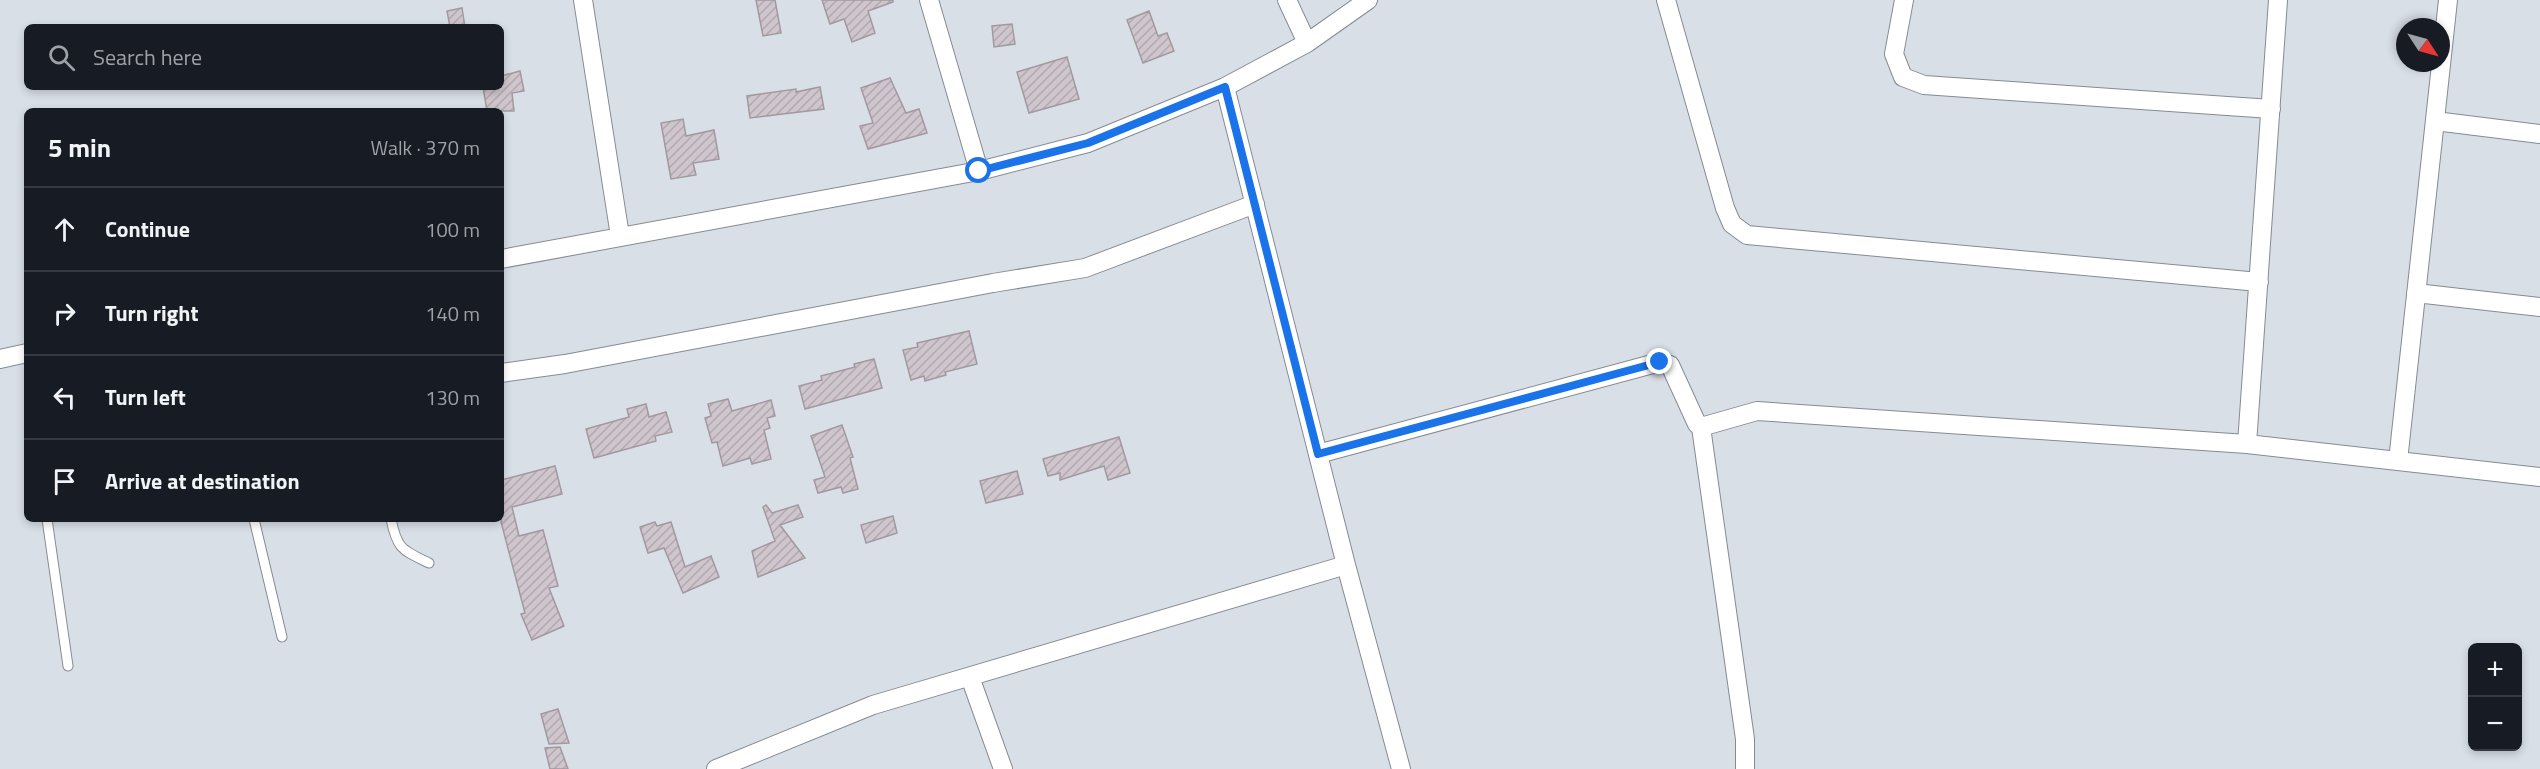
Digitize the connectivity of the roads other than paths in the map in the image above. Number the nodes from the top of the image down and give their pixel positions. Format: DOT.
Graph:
graph roads {
  1 [pos="583,0"];
  2 [pos="929,0"];
  3 [pos="1287,0"];
  4 [pos="1368,0"];
  5 [pos="1666,0"];
  6 [pos="1904,0"];
  7 [pos="2278,0"];
  8 [pos="2448,0"];
  9 [pos="1307,43"];
  10 [pos="1225,87"];
  11 [pos="2271,109"];
  12 [pos="2435,122"];
  13 [pos="2540,134"];
  14 [pos="979,171"];
  15 [pos="1255,204"];
  16 [pos="620,236"];
  17 [pos="504,259"];
  18 [pos="2259,282"];
  19 [pos="2416,293"];
  20 [pos="2540,307"];
  21 [pos="24,354"];
  22 [pos="0,359"];
  23 [pos="504,373"];
  24 [pos="1701,427"];
  25 [pos="2247,444"];
  26 [pos="1318,454"];
  27 [pos="2398,461"];
  28 [pos="2540,477"];
  29 [pos="47,522"];
  30 [pos="255,522"];
  31 [pos="392,522"];
  32 [pos="429,564"];
  33 [pos="1346,565"];
  34 [pos="282,637"];
  35 [pos="68,666"];
  36 [pos="970,677"];
  37 [pos="716,769"];
  38 [pos="1002,769"];
  39 [pos="1401,769"];
  40 [pos="1744,769"];
  1 -- 16 [label="street"];
  2 -- 14 [label="street"];
  3 -- 9 [label="street"];
  4 -- 9 [label="street"];
  5 -- 18 [label="street"];
  6 -- 11 [label="street"];
  7 -- 11 [label="street"];
  8 -- 12 [label="street"];
  9 -- 10 [label="street"];
  10 -- 14 [label="street"];
  10 -- 15 [label="street"];
  11 -- 18 [label="street"];
  12 -- 13 [label="street"];
  12 -- 19 [label="street"];
  14 -- 16 [label="street"];
  15 -- 23 [label="street"];
  15 -- 26 [label="street"];
  16 -- 17 [label="street"];
  18 -- 25 [label="street"];
  19 -- 20 [label="street"];
  19 -- 27 [label="street"];
  21 -- 22 [label="street"];
  24 -- 25 [label="street"];
  24 -- 26 [label="street"];
  24 -- 40 [label="street"];
  25 -- 27 [label="street"];
  26 -- 33 [label="street"];
  27 -- 28 [label="street"];
  29 -- 35 [label="lane"];
  30 -- 34 [label="lane"];
  31 -- 32 [label="lane"];
  33 -- 36 [label="street"];
  33 -- 39 [label="street"];
  36 -- 37 [label="street"];
  36 -- 38 [label="street"];
}
